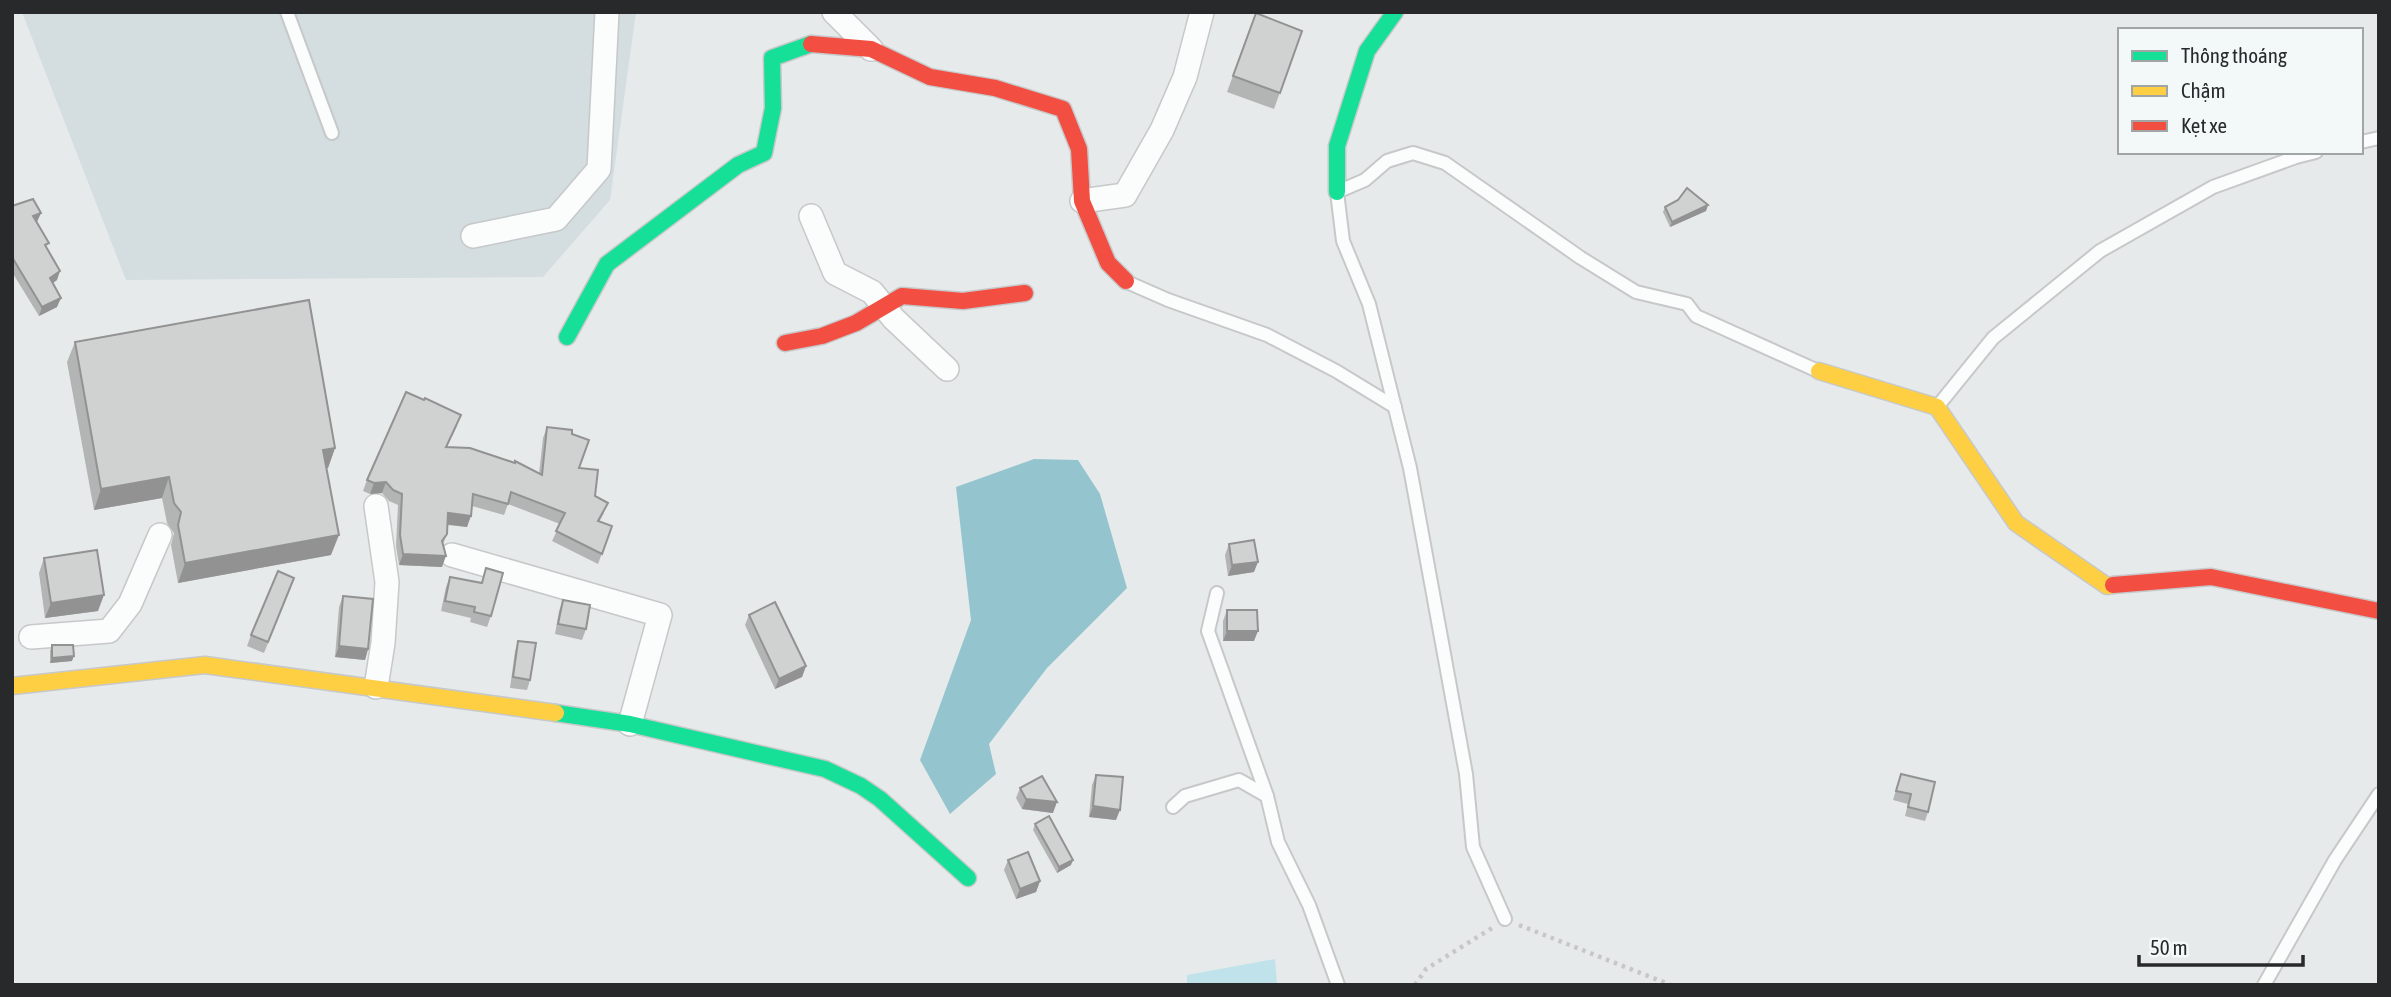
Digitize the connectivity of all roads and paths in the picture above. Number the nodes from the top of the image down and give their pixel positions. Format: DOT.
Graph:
graph roads {
  1 [pos="287,12"];
  2 [pos="607,12"];
  3 [pos="834,12"];
  4 [pos="1202,12"];
  5 [pos="1395,12"];
  6 [pos="871,49"];
  7 [pos="332,133"];
  8 [pos="2308,154"];
  9 [pos="1337,192"];
  10 [pos="1082,201"];
  11 [pos="811,216"];
  12 [pos="473,236"];
  13 [pos="1126,281"];
  14 [pos="1025,293"];
  15 [pos="884,307"];
  16 [pos="567,337"];
  17 [pos="785,343"];
  18 [pos="947,369"];
  19 [pos="1819,371"];
  20 [pos="1395,407"];
  21 [pos="1937,408"];
  22 [pos="376,506"];
  23 [pos="160,535"];
  24 [pos="452,555"];
  25 [pos="1217,593"];
  26 [pos="2379,611"];
  27 [pos="31,637"];
  28 [pos="12,685"];
  29 [pos="376,687"];
  30 [pos="630,724"];
  31 [pos="2379,794"];
  32 [pos="1267,796"];
  33 [pos="1173,807"];
  34 [pos="968,878"];
  35 [pos="1506,919"];
  36 [pos="1338,985"];
  37 [pos="1416,985"];
  38 [pos="1671,985"];
  39 [pos="2264,985"];
  1 -- 7 [label="lane"];
  2 -- 12 [label="street"];
  3 -- 6 [label="street"];
  4 -- 10 [label="street"];
  5 -- 9 [label="street"];
  6 -- 10 [label="street"];
  6 -- 16 [label="street"];
  8 -- 21 [label="lane"];
  9 -- 19 [label="lane"];
  9 -- 20 [label="lane"];
  10 -- 13 [label="street"];
  11 -- 15 [label="street"];
  13 -- 20 [label="lane"];
  14 -- 15 [label="street"];
  15 -- 17 [label="street"];
  15 -- 18 [label="street"];
  19 -- 21 [label="street"];
  20 -- 35 [label="lane"];
  21 -- 26 [label="street"];
  22 -- 29 [label="street"];
  23 -- 27 [label="street"];
  24 -- 30 [label="street"];
  25 -- 32 [label="lane"];
  28 -- 29 [label="street"];
  29 -- 30 [label="street"];
  30 -- 34 [label="street"];
  31 -- 39 [label="lane"];
  32 -- 33 [label="lane"];
  32 -- 36 [label="lane"];
  35 -- 37 [label="path"];
  35 -- 38 [label="path"];
}
